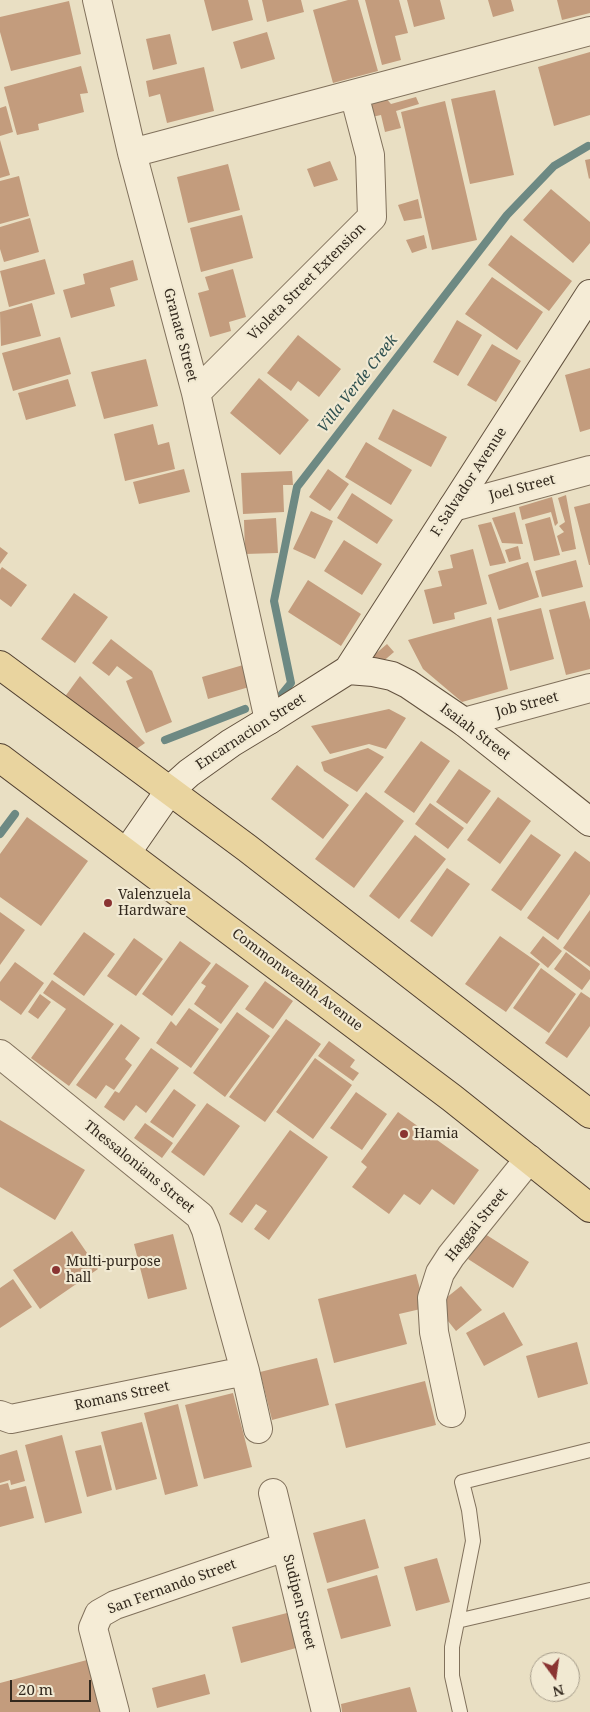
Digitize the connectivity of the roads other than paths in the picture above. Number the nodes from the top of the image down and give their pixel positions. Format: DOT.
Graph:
graph roads {
  1 [pos="97,0"];
  2 [pos="590,31"];
  3 [pos="354,94"];
  4 [pos="132,153"];
  5 [pos="590,294"];
  6 [pos="196,393"];
  7 [pos="590,470"];
  8 [pos="453,507"];
  9 [pos="0,665"];
  10 [pos="348,670"];
  11 [pos="590,688"];
  12 [pos="269,720"];
  13 [pos="464,722"];
  14 [pos="0,758"];
  15 [pos="170,790"];
  16 [pos="590,822"];
  17 [pos="127,852"];
  18 [pos="0,1054"];
  19 [pos="590,1114"];
  20 [pos="529,1159"];
  21 [pos="590,1208"];
  22 [pos="245,1371"];
  23 [pos="451,1413"];
  24 [pos="0,1415"];
  25 [pos="258,1429"];
  26 [pos="590,1450"];
  27 [pos="273,1493"];
  28 [pos="286,1547"];
  29 [pos="590,1590"];
  30 [pos="458,1620"];
  31 [pos="114,1712"];
  32 [pos="326,1712"];
  33 [pos="460,1712"];
  1 -- 4 [label="street, Granate Street"];
  2 -- 3 [label="street"];
  3 -- 4 [label="street"];
  3 -- 6 [label="street, Violeta Street Extension"];
  4 -- 6 [label="street, Granate Street"];
  5 -- 8 [label="street, F. Salvador Avenue"];
  6 -- 12 [label="street, Granate Street"];
  7 -- 8 [label="street, Joel Street"];
  8 -- 10 [label="street, F. Salvador Avenue"];
  9 -- 15 [label="main road"];
  10 -- 12 [label="street, Encarnacion Street"];
  10 -- 13 [label="street, Isaiah Street"];
  11 -- 13 [label="street, Job Street"];
  12 -- 15 [label="street, Encarnacion Street"];
  13 -- 16 [label="street, Isaiah Street"];
  14 -- 17 [label="main road, Commonwealth Avenue"];
  15 -- 17 [label="street, Encarnacion Street"];
  15 -- 19 [label="main road"];
  17 -- 20 [label="main road, Commonwealth Avenue"];
  18 -- 22 [label="street, Thessalonians Street"];
  20 -- 21 [label="main road, Commonwealth Avenue"];
  20 -- 23 [label="street, Haggai Street"];
  22 -- 24 [label="street, Romans Street"];
  22 -- 25 [label="street"];
  26 -- 30 [label="lane"];
  27 -- 28 [label="street, Sudipen Street"];
  28 -- 31 [label="street, San Fernando Street"];
  28 -- 32 [label="street, Sudipen Street"];
  29 -- 30 [label="lane"];
  30 -- 33 [label="lane"];
}
